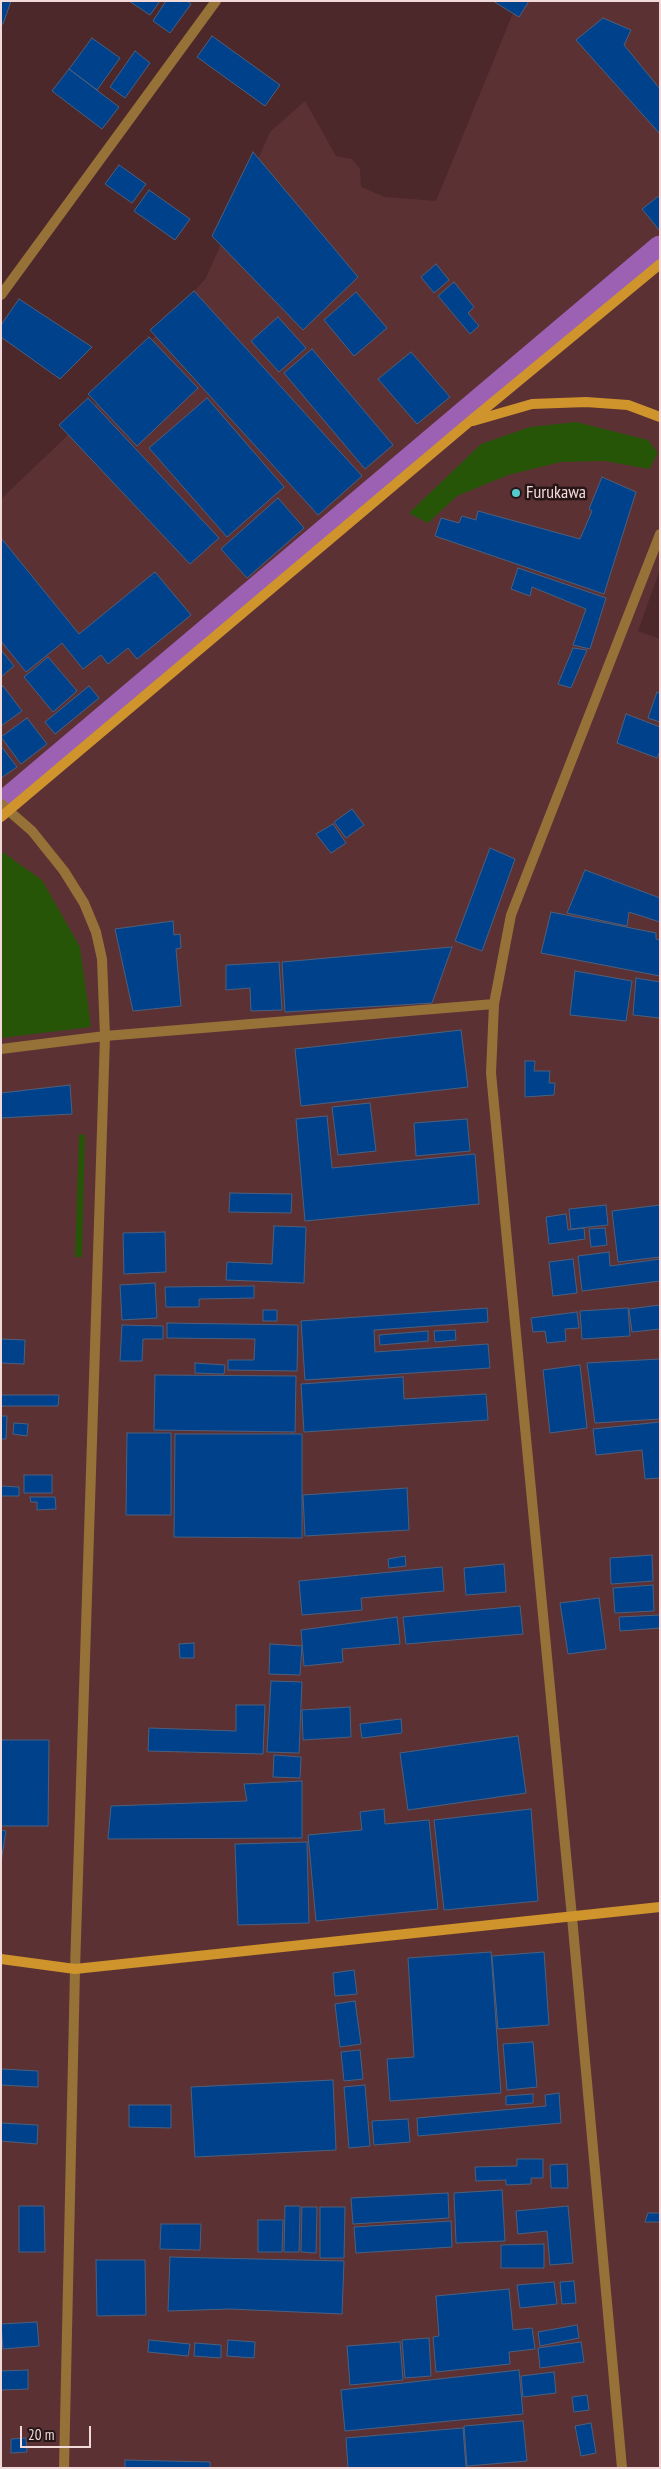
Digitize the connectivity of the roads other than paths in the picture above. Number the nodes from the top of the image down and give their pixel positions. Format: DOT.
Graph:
graph roads {
  1 [pos="216,1"];
  2 [pos="660,264"];
  3 [pos="1,295"];
  4 [pos="660,417"];
  5 [pos="468,422"];
  6 [pos="660,534"];
  7 [pos="6,807"];
  8 [pos="1,817"];
  9 [pos="494,1004"];
  10 [pos="105,1036"];
  11 [pos="1,1049"];
  12 [pos="660,1906"];
  13 [pos="572,1917"];
  14 [pos="1,1959"];
  15 [pos="75,1969"];
  16 [pos="64,2468"];
  17 [pos="622,2468"];
  1 -- 3 [label="street"];
  2 -- 5 [label="street"];
  4 -- 5 [label="street"];
  5 -- 7 [label="street"];
  6 -- 9 [label="street"];
  7 -- 8 [label="street"];
  7 -- 10 [label="street"];
  9 -- 10 [label="street"];
  9 -- 13 [label="street"];
  10 -- 11 [label="street"];
  10 -- 15 [label="street"];
  12 -- 13 [label="street"];
  13 -- 15 [label="street"];
  13 -- 17 [label="street"];
  14 -- 15 [label="street"];
  15 -- 16 [label="street"];
}
